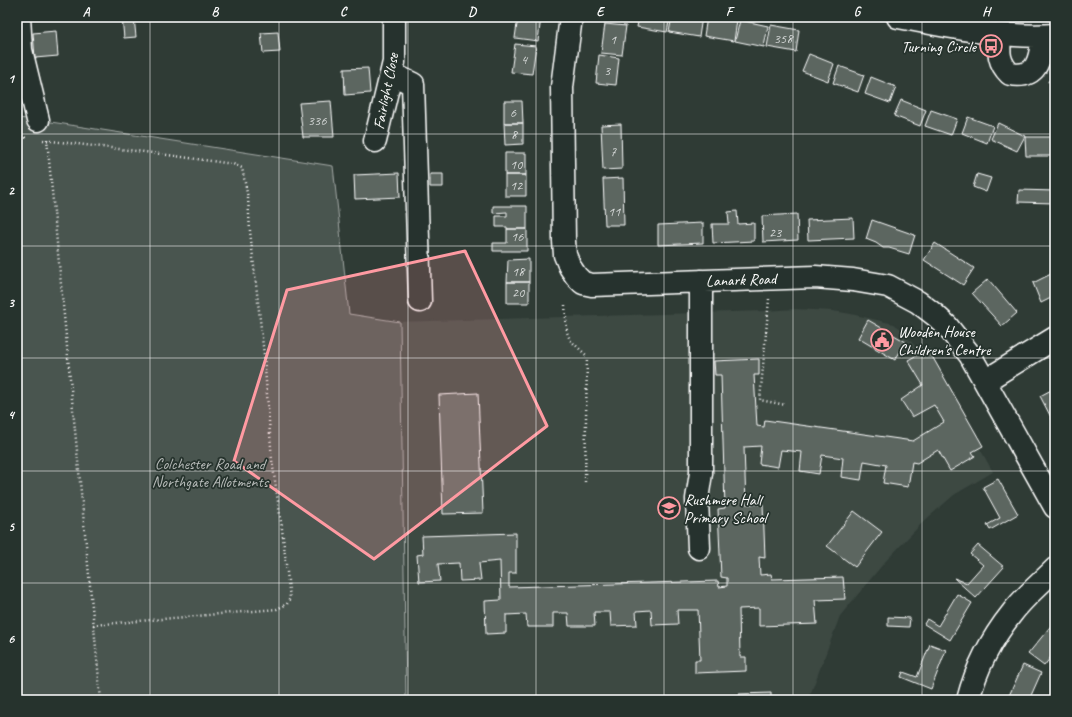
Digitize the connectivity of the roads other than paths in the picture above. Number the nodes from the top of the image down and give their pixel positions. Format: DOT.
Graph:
graph roads {
  1 [pos="19,17"];
  2 [pos="394,17"];
  3 [pos="571,17"];
  4 [pos="898,17"];
  5 [pos="1000,34"];
  6 [pos="1049,35"];
  7 [pos="392,74"];
  8 [pos="37,133"];
  9 [pos="375,141"];
  10 [pos="701,281"];
  11 [pos="420,301"];
  12 [pos="1055,338"];
  13 [pos="985,381"];
  14 [pos="1055,507"];
  15 [pos="699,548"];
  16 [pos="1055,569"];
  17 [pos="968,700"];
  1 -- 8 [label="street"];
  2 -- 7 [label="street, Fairlight Close"];
  3 -- 10 [label="street, Lanark Road"];
  4 -- 5 [label="street"];
  5 -- 6 [label="street"];
  5 -- 6 [label="street"];
  7 -- 9 [label="street, Fairlight Close"];
  7 -- 11 [label="street"];
  10 -- 13 [label="street, Lanark Road"];
  10 -- 15 [label="street"];
  12 -- 13 [label="street"];
  13 -- 14 [label="street, Lanark Road"];
  16 -- 17 [label="street"];
}
